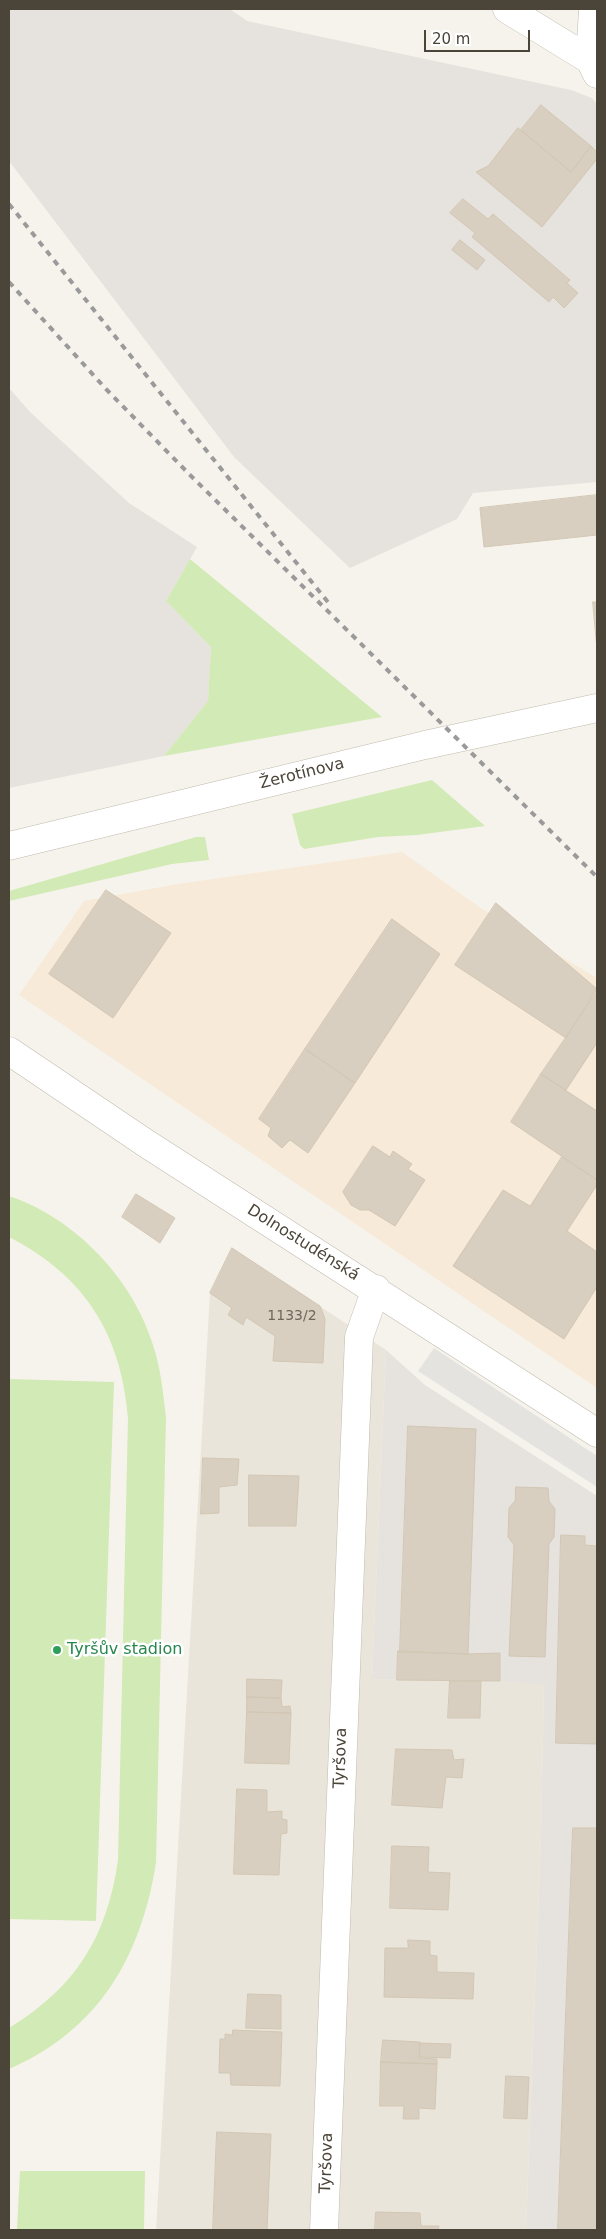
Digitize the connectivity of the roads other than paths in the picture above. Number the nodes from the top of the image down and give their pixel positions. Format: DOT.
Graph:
graph roads {
  1 [pos="507,9"];
  2 [pos="593,9"];
  3 [pos="594,68"];
  4 [pos="597,708"];
  5 [pos="9,846"];
  6 [pos="9,1052"];
  7 [pos="376,1289"];
  8 [pos="597,1433"];
  9 [pos="324,2230"];
  1 -- 3 [label="street"];
  2 -- 3 [label="street"];
  4 -- 5 [label="street, Žerotínova"];
  6 -- 7 [label="street, Dolnostudénská"];
  7 -- 8 [label="street, Dolnostudénská"];
  7 -- 9 [label="street, Tyršova"];
}
